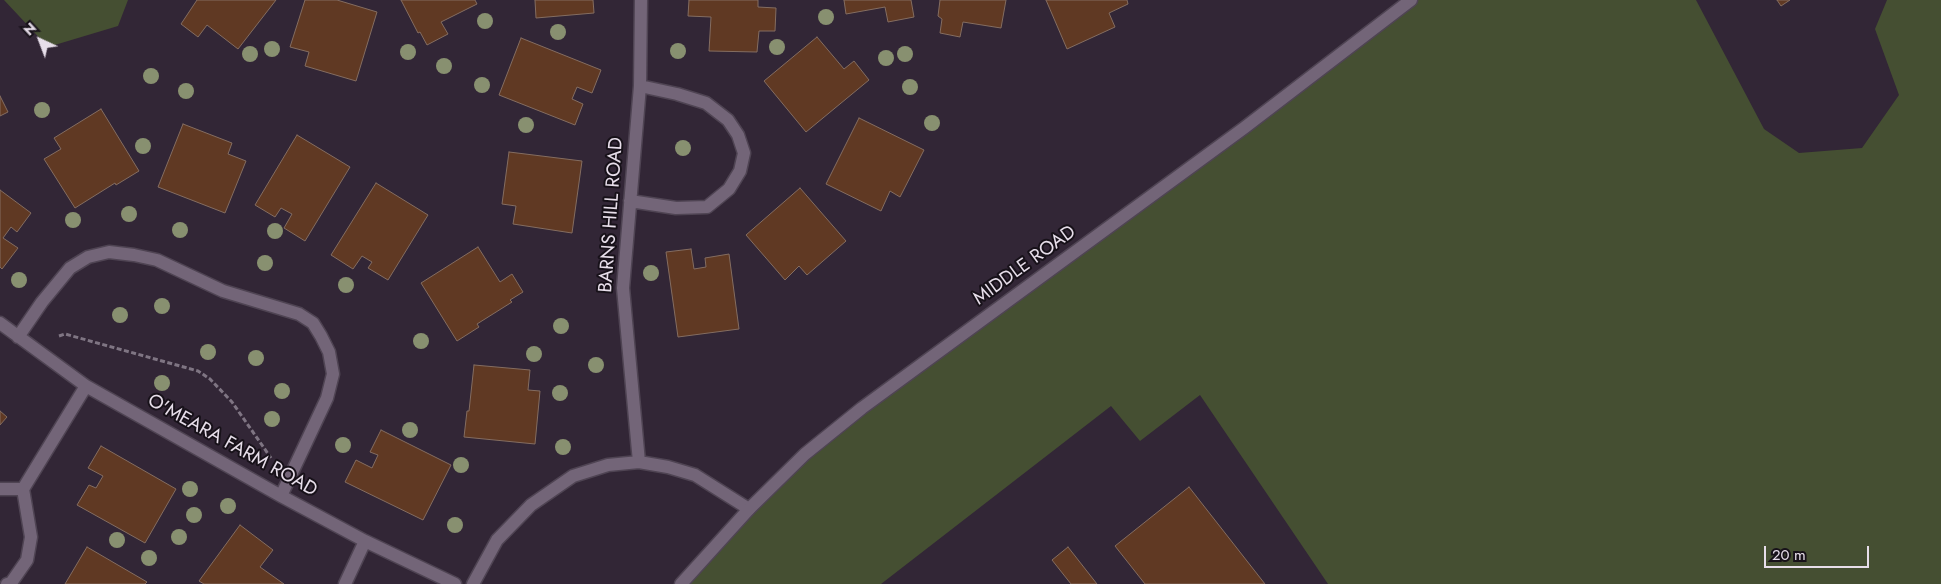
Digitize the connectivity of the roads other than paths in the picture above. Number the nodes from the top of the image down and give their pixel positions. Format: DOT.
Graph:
graph roads {
  1 [pos="641,0"];
  2 [pos="1411,0"];
  3 [pos="640,86"];
  4 [pos="630,200"];
  5 [pos="0,324"];
  6 [pos="22,340"];
  7 [pos="86,386"];
  8 [pos="639,462"];
  9 [pos="0,489"];
  10 [pos="23,489"];
  11 [pos="281,496"];
  12 [pos="749,509"];
  13 [pos="365,541"];
  14 [pos="7,584"];
  15 [pos="345,584"];
  16 [pos="455,584"];
  17 [pos="473,584"];
  18 [pos="681,584"];
  1 -- 3 [label="street, BARNS HILL ROAD"];
  2 -- 12 [label="street, MIDDLE ROAD"];
  3 -- 4 [label="street, BARNS HILL ROAD"];
  3 -- 4 [label="street"];
  4 -- 8 [label="street, BARNS HILL ROAD"];
  5 -- 6 [label="street, O'MEARA FARM ROAD"];
  6 -- 7 [label="street, O'MEARA FARM ROAD"];
  6 -- 11 [label="street"];
  7 -- 10 [label="street"];
  7 -- 11 [label="street, O'MEARA FARM ROAD"];
  8 -- 12 [label="street"];
  8 -- 17 [label="street"];
  9 -- 10 [label="street"];
  10 -- 14 [label="street"];
  11 -- 13 [label="street, O'MEARA FARM ROAD"];
  12 -- 18 [label="street, MIDDLE ROAD"];
  13 -- 15 [label="street"];
  13 -- 16 [label="street, O'MEARA FARM ROAD"];
}
